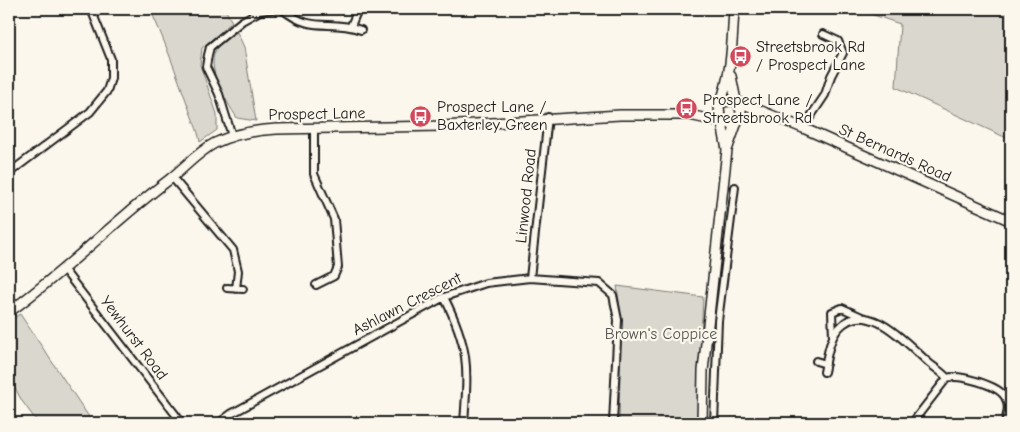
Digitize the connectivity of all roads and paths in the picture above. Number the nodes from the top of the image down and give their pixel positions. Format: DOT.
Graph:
graph roads {
  1 [pos="91,9"];
  2 [pos="274,9"];
  3 [pos="282,9"];
  4 [pos="358,9"];
  5 [pos="734,9"];
  6 [pos="350,26"];
  7 [pos="361,30"];
  8 [pos="823,34"];
  9 [pos="730,66"];
  10 [pos="737,102"];
  11 [pos="718,108"];
  12 [pos="765,114"];
  13 [pos="689,115"];
  14 [pos="548,117"];
  15 [pos="739,120"];
  16 [pos="721,122"];
  17 [pos="314,128"];
  18 [pos="803,128"];
  19 [pos="232,136"];
  20 [pos="727,150"];
  21 [pos="9,173"];
  22 [pos="172,177"];
  23 [pos="735,187"];
  24 [pos="1011,221"];
  25 [pos="718,225"];
  26 [pos="729,227"];
  27 [pos="64,270"];
  28 [pos="530,278"];
  29 [pos="316,285"];
  30 [pos="227,288"];
  31 [pos="444,297"];
  32 [pos="9,312"];
  33 [pos="865,318"];
  34 [pos="833,337"];
  35 [pos="816,361"];
  36 [pos="826,364"];
  37 [pos="824,372"];
  38 [pos="947,378"];
  39 [pos="182,423"];
  40 [pos="219,423"];
  41 [pos="464,423"];
  42 [pos="613,423"];
  43 [pos="702,423"];
  44 [pos="714,423"];
  45 [pos="912,423"];
  46 [pos="1005,423"];
  1 -- 21 [label="street"];
  2 -- 19 [label="street"];
  3 -- 6 [label="street"];
  4 -- 6 [label="street"];
  5 -- 9 [label="street"];
  6 -- 7 [label="street"];
  8 -- 18 [label="street"];
  9 -- 10 [label="street"];
  9 -- 11 [label="street"];
  10 -- 11 [label="street"];
  10 -- 12 [label="street, St Bernards Road"];
  10 -- 15 [label="street"];
  11 -- 13 [label="street, Prospect Lane"];
  11 -- 16 [label="street"];
  12 -- 15 [label="street, St Bernards Road"];
  12 -- 18 [label="street, St Bernards Road"];
  13 -- 14 [label="street, Prospect Lane"];
  13 -- 16 [label="street, Prospect Lane"];
  14 -- 17 [label="street, Prospect Lane"];
  14 -- 28 [label="street, Linwood Road"];
  15 -- 16 [label="street"];
  15 -- 20 [label="street"];
  16 -- 20 [label="street"];
  17 -- 19 [label="street, Prospect Lane"];
  17 -- 29 [label="street"];
  18 -- 24 [label="street, St Bernards Road"];
  19 -- 22 [label="street, Prospect Lane"];
  20 -- 25 [label="street"];
  22 -- 27 [label="street, Prospect Lane"];
  22 -- 30 [label="street"];
  23 -- 26 [label="street"];
  25 -- 26 [label="street"];
  25 -- 43 [label="street"];
  26 -- 44 [label="street"];
  27 -- 32 [label="street, Prospect Lane"];
  27 -- 39 [label="street, Yewhurst Road"];
  28 -- 31 [label="street, Ashlawn Crescent"];
  28 -- 42 [label="street, Ashlawn Crescent"];
  31 -- 40 [label="street, Ashlawn Crescent"];
  31 -- 41 [label="street"];
  33 -- 34 [label="street"];
  33 -- 34 [label="street"];
  33 -- 38 [label="street"];
  34 -- 36 [label="street"];
  35 -- 36 [label="street"];
  36 -- 37 [label="street"];
  38 -- 45 [label="street"];
  38 -- 46 [label="street"];
}
